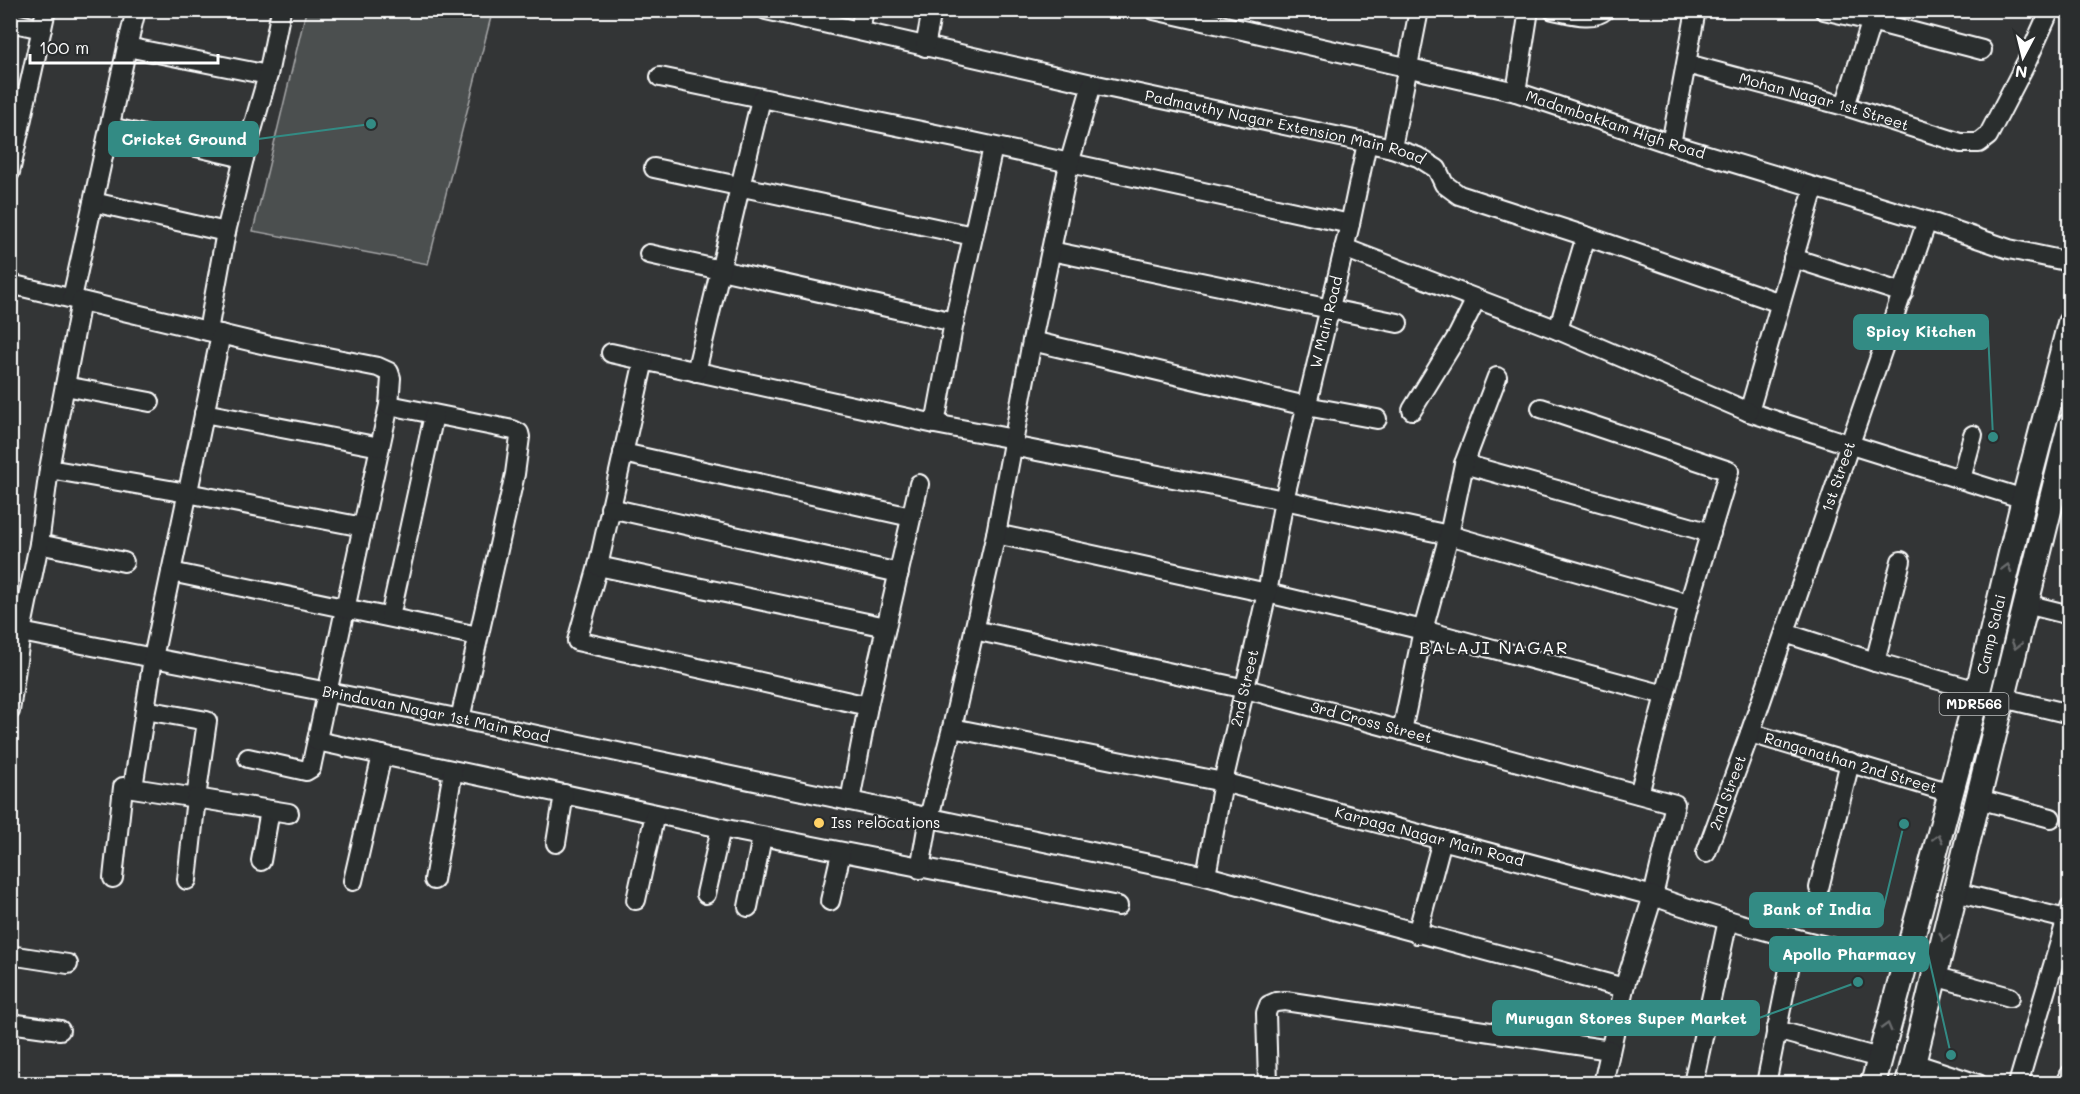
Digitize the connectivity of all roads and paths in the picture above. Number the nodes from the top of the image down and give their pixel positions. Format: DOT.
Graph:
graph roads {
  1 [pos="46,10"];
  2 [pos="136,10"];
  3 [pos="281,10"];
  4 [pos="766,10"];
  5 [pos="864,10"];
  6 [pos="933,10"];
  7 [pos="1154,10"];
  8 [pos="1419,10"];
  9 [pos="1529,10"];
  10 [pos="1553,10"];
  11 [pos="1605,10"];
  12 [pos="1696,10"];
  13 [pos="1824,10"];
  14 [pos="2050,10"];
  15 [pos="1873,16"];
  16 [pos="10,22"];
  17 [pos="42,29"];
  18 [pos="860,31"];
  19 [pos="925,46"];
  20 [pos="127,47"];
  21 [pos="1982,50"];
  22 [pos="1687,64"];
  23 [pos="1408,69"];
  24 [pos="268,75"];
  25 [pos="660,77"];
  26 [pos="1092,84"];
  27 [pos="1516,92"];
  28 [pos="761,99"];
  29 [pos="1845,106"];
  30 [pos="17,109"];
  31 [pos="110,127"];
  32 [pos="1367,143"];
  33 [pos="1671,144"];
  34 [pos="993,147"];
  35 [pos="1392,148"];
  36 [pos="244,158"];
  37 [pos="1069,164"];
  38 [pos="654,168"];
  39 [pos="10,172"];
  40 [pos="741,187"];
  41 [pos="1814,188"];
  42 [pos="93,202"];
  43 [pos="1927,221"];
  44 [pos="1350,224"];
  45 [pos="226,232"];
  46 [pos="973,236"];
  47 [pos="1586,236"];
  48 [pos="1344,248"];
  49 [pos="1051,251"];
  50 [pos="649,254"];
  51 [pos="1793,258"];
  52 [pos="2070,262"];
  53 [pos="721,269"];
  54 [pos="10,284"];
  55 [pos="1903,293"];
  56 [pos="76,299"];
  57 [pos="1476,299"];
  58 [pos="1780,303"];
  59 [pos="1328,309"];
  60 [pos="954,322"];
  61 [pos="1398,323"];
  62 [pos="2070,323"];
  63 [pos="1558,330"];
  64 [pos="214,332"];
  65 [pos="1032,341"];
  66 [pos="611,353"];
  67 [pos="644,360"];
  68 [pos="696,372"];
  69 [pos="1497,376"];
  70 [pos="65,386"];
  71 [pos="150,402"];
  72 [pos="389,405"];
  73 [pos="1306,406"];
  74 [pos="1541,408"];
  75 [pos="1412,410"];
  76 [pos="1749,412"];
  77 [pos="204,413"];
  78 [pos="434,415"];
  79 [pos="1377,419"];
  80 [pos="935,424"];
  81 [pos="2070,425"];
  82 [pos="1973,435"];
  83 [pos="1013,442"];
  84 [pos="1851,446"];
  85 [pos="380,447"];
  86 [pos="623,453"];
  87 [pos="1464,464"];
  88 [pos="49,469"];
  89 [pos="1961,479"];
  90 [pos="919,484"];
  91 [pos="188,492"];
  92 [pos="2024,499"];
  93 [pos="1284,500"];
  94 [pos="610,508"];
  95 [pos="911,517"];
  96 [pos="363,527"];
  97 [pos="1711,533"];
  98 [pos="996,534"];
  99 [pos="1449,535"];
  100 [pos="39,544"];
  101 [pos="1901,561"];
  102 [pos="124,562"];
  103 [pos="598,566"];
  104 [pos="171,572"];
  105 [pos="898,573"];
  106 [pos="1267,593"];
  107 [pos="1689,604"];
  108 [pos="2026,604"];
  109 [pos="346,609"];
  110 [pos="2070,615"];
  111 [pos="390,617"];
  112 [pos="886,627"];
  113 [pos="974,630"];
  114 [pos="1423,630"];
  115 [pos="21,632"];
  116 [pos="1785,633"];
  117 [pos="478,636"];
  118 [pos="153,658"];
  119 [pos="1875,662"];
  120 [pos="1246,689"];
  121 [pos="1978,691"];
  122 [pos="328,692"];
  123 [pos="1665,695"];
  124 [pos="2003,698"];
  125 [pos="868,706"];
  126 [pos="10,711"];
  127 [pos="145,711"];
  128 [pos="2070,714"];
  129 [pos="460,719"];
  130 [pos="952,728"];
  131 [pos="1402,731"];
  132 [pos="1750,733"];
  133 [pos="317,741"];
  134 [pos="382,755"];
  135 [pos="248,758"];
  136 [pos="1850,762"];
  137 [pos="453,771"];
  138 [pos="1223,782"];
  139 [pos="123,787"];
  140 [pos="1951,793"];
  141 [pos="564,794"];
  142 [pos="1639,794"];
  143 [pos="196,798"];
  144 [pos="1978,799"];
  145 [pos="850,801"];
  146 [pos="270,810"];
  147 [pos="289,813"];
  148 [pos="655,814"];
  149 [pos="929,817"];
  150 [pos="2051,818"];
  151 [pos="721,828"];
  152 [pos="762,837"];
  153 [pos="1442,840"];
  154 [pos="556,843"];
  155 [pos="841,853"];
  156 [pos="1706,853"];
  157 [pos="261,861"];
  158 [pos="920,869"];
  159 [pos="1206,876"];
  160 [pos="112,878"];
  161 [pos="188,880"];
  162 [pos="434,880"];
  163 [pos="353,881"];
  164 [pos="1819,888"];
  165 [pos="1955,892"];
  166 [pos="706,894"];
  167 [pos="1653,896"];
  168 [pos="636,900"];
  169 [pos="830,901"];
  170 [pos="748,906"];
  171 [pos="1118,906"];
  172 [pos="2068,916"];
  173 [pos="1728,920"];
  174 [pos="1417,934"];
  175 [pos="1795,939"];
  176 [pos="10,955"];
  177 [pos="68,964"];
  178 [pos="1904,964"];
  179 [pos="1934,976"];
  180 [pos="1624,988"];
  181 [pos="2010,997"];
  182 [pos="10,1023"];
  183 [pos="60,1030"];
  184 [pos="1776,1030"];
  185 [pos="1610,1050"];
  186 [pos="1879,1058"];
  187 [pos="1910,1073"];
  188 [pos="2070,1074"];
  189 [pos="1268,1083"];
  190 [pos="1603,1083"];
  191 [pos="1693,1083"];
  192 [pos="1766,1083"];
  193 [pos="1873,1083"];
  194 [pos="1978,1083"];
  195 [pos="2018,1083"];
  196 [pos="2066,1083"];
  1 -- 17 [label="street"];
  2 -- 20 [label="street"];
  3 -- 24 [label="street"];
  4 -- 18 [label="street, Padmavthy Nagar Extension Main Road"];
  5 -- 18 [label="street"];
  6 -- 19 [label="street"];
  7 -- 23 [label="street, Madambakkam High Road"];
  8 -- 23 [label="street"];
  9 -- 27 [label="street"];
  10 -- 11 [label="street"];
  12 -- 22 [label="street"];
  13 -- 15 [label="street"];
  14 -- 29 [label="street, Mohan Nagar 1st Street"];
  15 -- 21 [label="street"];
  15 -- 29 [label="street"];
  16 -- 17 [label="street"];
  17 -- 30 [label="street"];
  18 -- 19 [label="street, Padmavthy Nagar Extension Main Road"];
  19 -- 26 [label="street, Padmavthy Nagar Extension Main Road"];
  20 -- 24 [label="street"];
  20 -- 31 [label="street"];
  22 -- 29 [label="street, Mohan Nagar 1st Street"];
  22 -- 33 [label="street"];
  23 -- 27 [label="street, Madambakkam High Road"];
  23 -- 35 [label="street"];
  24 -- 36 [label="street"];
  25 -- 28 [label="street"];
  26 -- 32 [label="street, Padmavthy Nagar Extension Main Road"];
  26 -- 37 [label="street"];
  27 -- 33 [label="street, Madambakkam High Road"];
  28 -- 34 [label="street"];
  28 -- 40 [label="street"];
  30 -- 39 [label="street"];
  31 -- 36 [label="street"];
  31 -- 42 [label="street"];
  32 -- 35 [label="street, Padmavthy Nagar Extension Main Road"];
  32 -- 44 [label="street, W Main Road"];
  33 -- 41 [label="street, Madambakkam High Road"];
  34 -- 37 [label="street"];
  34 -- 46 [label="street"];
  35 -- 47 [label="street, Padmavthy Nagar Extension Main Road"];
  36 -- 45 [label="street"];
  37 -- 44 [label="street"];
  37 -- 49 [label="street"];
  38 -- 40 [label="street"];
  40 -- 46 [label="street"];
  40 -- 53 [label="street"];
  41 -- 43 [label="street, Madambakkam High Road"];
  41 -- 51 [label="street"];
  42 -- 45 [label="street"];
  42 -- 56 [label="street"];
  43 -- 52 [label="street, Madambakkam High Road"];
  43 -- 55 [label="street, 1st Street"];
  44 -- 48 [label="street, W Main Road"];
  45 -- 64 [label="street"];
  46 -- 60 [label="street"];
  47 -- 58 [label="street, Padmavthy Nagar Extension Main Road"];
  47 -- 63 [label="street"];
  48 -- 57 [label="street"];
  48 -- 59 [label="street, W Main Road"];
  49 -- 59 [label="street"];
  49 -- 65 [label="street"];
  50 -- 53 [label="street"];
  51 -- 55 [label="street"];
  51 -- 58 [label="street"];
  53 -- 60 [label="street"];
  53 -- 68 [label="street"];
  54 -- 56 [label="street"];
  55 -- 84 [label="street, 1st Street"];
  56 -- 64 [label="street"];
  56 -- 70 [label="street"];
  57 -- 63 [label="street"];
  57 -- 75 [label="street"];
  58 -- 76 [label="street"];
  59 -- 61 [label="street"];
  59 -- 73 [label="street, W Main Road"];
  60 -- 80 [label="street"];
  62 -- 92 [label="main road, Camp Salai / MDR566"];
  63 -- 76 [label="street"];
  64 -- 72 [label="street"];
  64 -- 77 [label="street"];
  65 -- 73 [label="street"];
  65 -- 83 [label="street"];
  66 -- 67 [label="street"];
  67 -- 68 [label="street"];
  67 -- 86 [label="street"];
  68 -- 80 [label="street"];
  69 -- 87 [label="street"];
  70 -- 71 [label="street"];
  70 -- 88 [label="street"];
  72 -- 78 [label="street"];
  72 -- 85 [label="street"];
  73 -- 79 [label="street"];
  73 -- 93 [label="street, W Main Road"];
  74 -- 97 [label="street"];
  76 -- 84 [label="street"];
  77 -- 85 [label="street"];
  77 -- 91 [label="street"];
  78 -- 111 [label="street"];
  78 -- 117 [label="street"];
  80 -- 83 [label="street"];
  81 -- 108 [label="main road, Camp Salai / MDR566"];
  82 -- 89 [label="street"];
  83 -- 93 [label="street"];
  83 -- 98 [label="street"];
  84 -- 89 [label="street"];
  84 -- 116 [label="street, 1st Street"];
  85 -- 96 [label="street"];
  86 -- 94 [label="street"];
  86 -- 95 [label="street"];
  87 -- 97 [label="street"];
  87 -- 99 [label="street"];
  88 -- 91 [label="street"];
  88 -- 100 [label="street"];
  89 -- 92 [label="street"];
  90 -- 95 [label="street"];
  91 -- 96 [label="street"];
  91 -- 104 [label="street"];
  121 -- 92 [label="main road, Camp Salai / MDR566, one-way"];
  93 -- 99 [label="street"];
  93 -- 106 [label="street, 2nd Street"];
  94 -- 103 [label="street"];
  94 -- 105 [label="street"];
  95 -- 105 [label="street"];
  96 -- 109 [label="street"];
  97 -- 107 [label="street"];
  98 -- 106 [label="street"];
  98 -- 113 [label="street"];
  99 -- 107 [label="street"];
  99 -- 114 [label="street"];
  100 -- 102 [label="street"];
  100 -- 115 [label="street"];
  101 -- 119 [label="street"];
  103 -- 112 [label="street"];
  103 -- 125 [label="street"];
  104 -- 109 [label="street"];
  104 -- 118 [label="street"];
  105 -- 112 [label="street"];
  106 -- 114 [label="street"];
  106 -- 120 [label="street, 2nd Street"];
  107 -- 123 [label="street"];
  108 -- 110 [label="street"];
  108 -- 124 [label="main road, Camp Salai / MDR566, one-way"];
  109 -- 111 [label="street"];
  109 -- 122 [label="street"];
  111 -- 117 [label="street"];
  112 -- 125 [label="street"];
  113 -- 120 [label="street, 3rd Cross Street"];
  113 -- 130 [label="street"];
  114 -- 123 [label="street"];
  114 -- 131 [label="street"];
  115 -- 118 [label="street, Brindavan Nagar 1st Main Road"];
  115 -- 126 [label="street"];
  116 -- 119 [label="street"];
  116 -- 132 [label="street, 1st Street"];
  117 -- 129 [label="street"];
  118 -- 122 [label="street, Brindavan Nagar 1st Main Road"];
  118 -- 127 [label="street"];
  119 -- 121 [label="street"];
  120 -- 131 [label="street, 3rd Cross Street"];
  120 -- 138 [label="street, 2nd Street"];
  121 -- 140 [label="main road, Camp Salai / MDR566"];
  122 -- 129 [label="street, Brindavan Nagar 1st Main Road"];
  122 -- 133 [label="street"];
  123 -- 142 [label="street"];
  124 -- 128 [label="street"];
  124 -- 144 [label="main road, Camp Salai / MDR566"];
  125 -- 145 [label="street"];
  127 -- 139 [label="street"];
  127 -- 143 [label="street"];
  129 -- 145 [label="street, Brindavan Nagar 1st Main Road"];
  130 -- 138 [label="street, Karpaga Nagar Main Road"];
  130 -- 149 [label="street"];
  131 -- 142 [label="street, 3rd Cross Street"];
  132 -- 136 [label="street, Ranganathan 2nd Street"];
  132 -- 156 [label="street, 2nd Street"];
  133 -- 134 [label="street"];
  133 -- 135 [label="street"];
  134 -- 137 [label="street"];
  134 -- 163 [label="street"];
  136 -- 140 [label="street, Ranganathan 2nd Street"];
  136 -- 164 [label="street"];
  137 -- 141 [label="street"];
  137 -- 162 [label="street"];
  138 -- 153 [label="street, Karpaga Nagar Main Road"];
  138 -- 159 [label="street, 2nd Street"];
  139 -- 143 [label="street"];
  139 -- 160 [label="street"];
  178 -- 140 [label="main road, Camp Salai / MDR566, one-way"];
  141 -- 148 [label="street"];
  141 -- 154 [label="street"];
  142 -- 167 [label="street, 3rd Cross Street"];
  143 -- 146 [label="street"];
  143 -- 161 [label="street"];
  144 -- 150 [label="street"];
  144 -- 165 [label="main road, Camp Salai / MDR566"];
  145 -- 149 [label="street, Brindavan Nagar 1st Main Road"];
  146 -- 147 [label="street"];
  146 -- 157 [label="street"];
  148 -- 151 [label="street"];
  148 -- 168 [label="street"];
  149 -- 158 [label="street"];
  149 -- 159 [label="street, Brindavan Nagar 1st Main Road"];
  151 -- 152 [label="street"];
  151 -- 166 [label="street"];
  152 -- 155 [label="street"];
  152 -- 170 [label="street"];
  153 -- 167 [label="street, Karpaga Nagar Main Road"];
  153 -- 174 [label="street"];
  155 -- 158 [label="street"];
  155 -- 169 [label="street"];
  158 -- 171 [label="street"];
  159 -- 174 [label="street, Brindavan Nagar 1st Main Road"];
  165 -- 172 [label="street"];
  165 -- 179 [label="main road, Camp Salai / MDR566, one-way"];
  167 -- 173 [label="street, Karpaga Nagar Main Road"];
  167 -- 180 [label="street"];
  172 -- 195 [label="street"];
  173 -- 175 [label="street, Karpaga Nagar Main Road"];
  173 -- 191 [label="street"];
  174 -- 180 [label="street, Brindavan Nagar 1st Main Road"];
  175 -- 178 [label="street, Karpaga Nagar Main Road"];
  175 -- 184 [label="street"];
  176 -- 177 [label="street"];
  186 -- 178 [label="main road, Camp Salai / MDR566, one-way"];
  179 -- 181 [label="street"];
  179 -- 187 [label="main road, Camp Salai / MDR566"];
  180 -- 185 [label="street"];
  182 -- 183 [label="street"];
  184 -- 186 [label="street"];
  184 -- 192 [label="street"];
  185 -- 189 [label="street"];
  185 -- 190 [label="street"];
  186 -- 193 [label="main road, Camp Salai / MDR566"];
  187 -- 194 [label="street"];
  188 -- 196 [label="street"];
}
